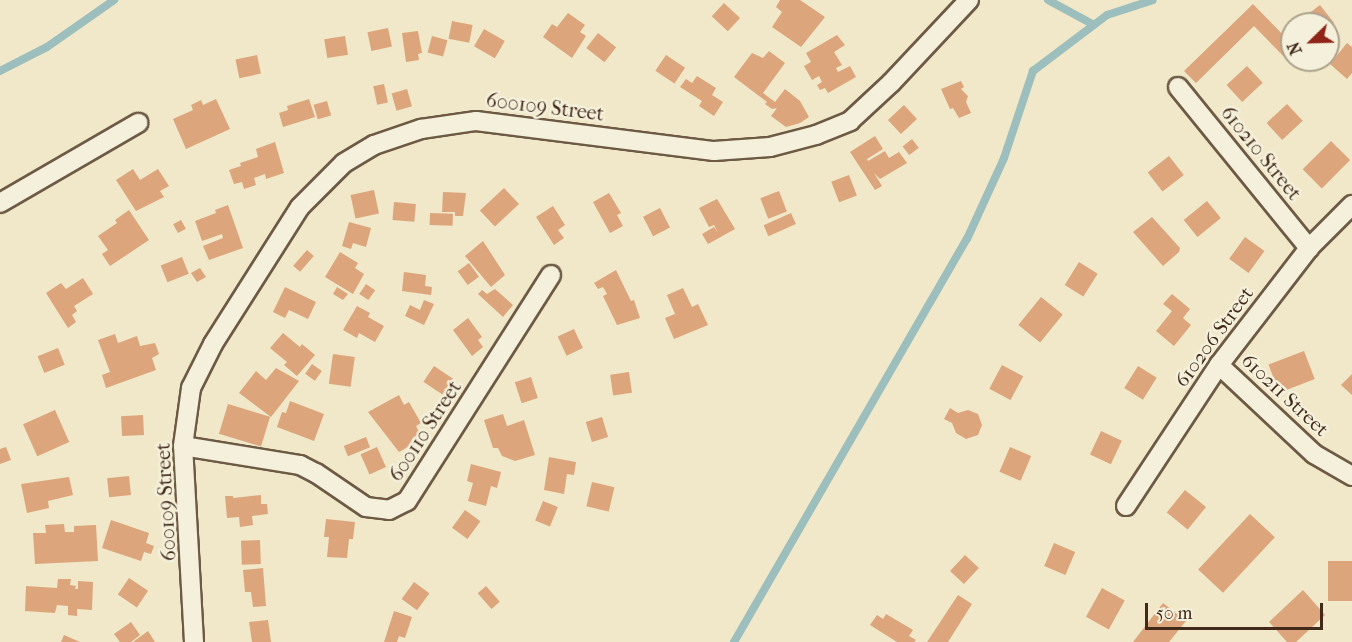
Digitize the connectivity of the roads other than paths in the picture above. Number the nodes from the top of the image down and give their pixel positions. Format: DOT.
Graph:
graph roads {
  1 [pos="969,0"];
  2 [pos="1178,87"];
  3 [pos="138,123"];
  4 [pos="0,203"];
  5 [pos="1352,205"];
  6 [pos="1309,248"];
  7 [pos="551,275"];
  8 [pos="1219,365"];
  9 [pos="183,446"];
  10 [pos="1352,476"];
  11 [pos="1126,506"];
  12 [pos="195,642"];
  1 -- 9 [label="street, 600109 Street"];
  2 -- 6 [label="street, 610210 Street"];
  3 -- 4 [label="street"];
  5 -- 6 [label="street, 610206 Street"];
  6 -- 8 [label="street, 610206 Street"];
  7 -- 9 [label="street, 600110 Street"];
  8 -- 10 [label="street, 610211 Street"];
  8 -- 11 [label="street, 610206 Street"];
  9 -- 12 [label="street, 600109 Street"];
}
